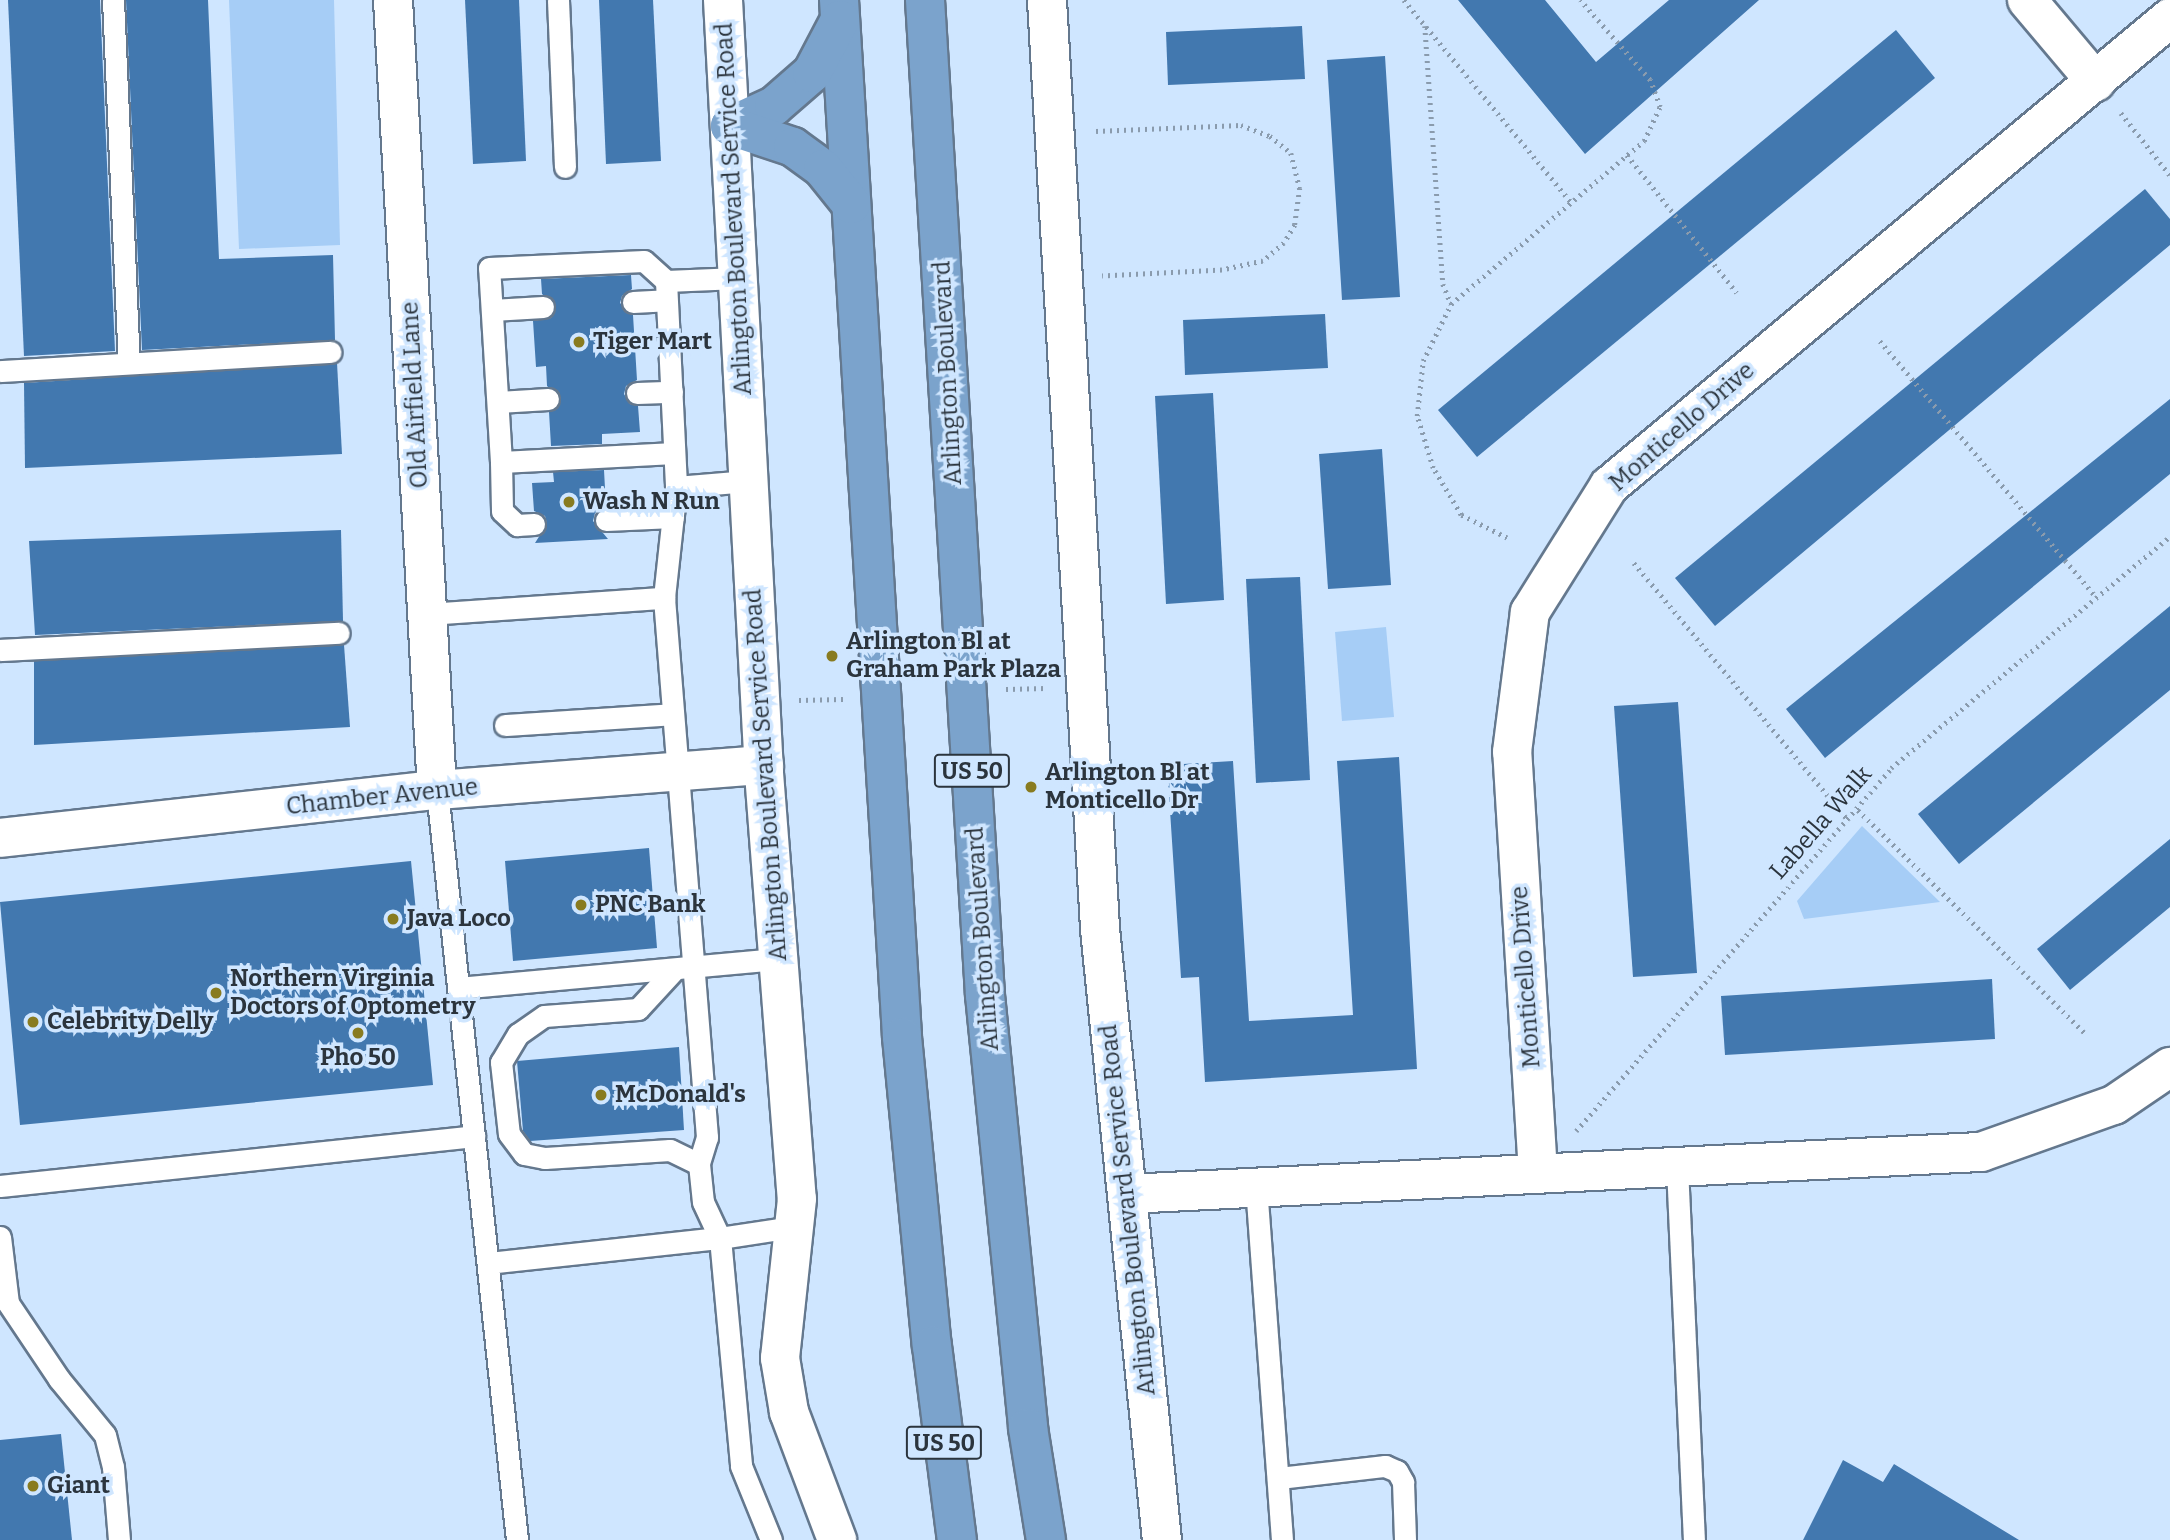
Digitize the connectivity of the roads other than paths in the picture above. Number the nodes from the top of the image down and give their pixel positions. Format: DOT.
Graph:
graph roads {
  1 [pos="113,0"];
  2 [pos="393,0"];
  3 [pos="558,0"];
  4 [pos="723,0"];
  5 [pos="925,0"];
  6 [pos="1047,0"];
  7 [pos="2027,0"];
  8 [pos="839,10"];
  9 [pos="2170,18"];
  10 [pos="2096,82"];
  11 [pos="730,126"];
  12 [pos="565,167"];
  13 [pos="850,204"];
  14 [pos="738,278"];
  15 [pos="666,290"];
  16 [pos="633,302"];
  17 [pos="543,307"];
  18 [pos="492,310"];
  19 [pos="330,352"];
  20 [pos="129,363"];
  21 [pos="0,371"];
  22 [pos="672,392"];
  23 [pos="637,393"];
  24 [pos="548,399"];
  25 [pos="498,402"];
  26 [pos="674,453"];
  27 [pos="501,462"];
  28 [pos="748,481"];
  29 [pos="676,488"];
  30 [pos="673,517"];
  31 [pos="606,520"];
  32 [pos="534,524"];
  33 [pos="664,598"];
  34 [pos="427,614"];
  35 [pos="340,634"];
  36 [pos="0,650"];
  37 [pos="673,714"];
  38 [pos="505,725"];
  39 [pos="764,765"];
  40 [pos="678,771"];
  41 [pos="437,790"];
  42 [pos="0,838"];
  43 [pos="777,959"];
  44 [pos="684,969"];
  45 [pos="458,988"];
  46 [pos="2166,1078"];
  47 [pos="474,1136"];
  48 [pos="699,1164"];
  49 [pos="1677,1167"];
  50 [pos="1538,1173"];
  51 [pos="0,1185"];
  52 [pos="1256,1186"];
  53 [pos="1127,1194"];
  54 [pos="793,1227"];
  55 [pos="0,1237"];
  56 [pos="720,1238"];
  57 [pos="488,1263"];
  58 [pos="1279,1478"];
  59 [pos="119,1540"];
  60 [pos="517,1540"];
  61 [pos="771,1540"];
  62 [pos="837,1540"];
  63 [pos="957,1540"];
  64 [pos="1046,1540"];
  65 [pos="1162,1540"];
  66 [pos="1282,1540"];
  67 [pos="1405,1540"];
  68 [pos="1693,1540"];
  1 -- 20 [label="lane"];
  2 -- 34 [label="street, Old Airfield Lane"];
  3 -- 12 [label="lane"];
  4 -- 11 [label="street, Arlington Boulevard Service Road"];
  5 -- 64 [label="highway, Arlington Boulevard / US 50"];
  6 -- 53 [label="street, Arlington Boulevard Service Road"];
  7 -- 10 [label="street"];
  8 -- 11 [label="highway"];
  8 -- 13 [label="highway, US 50"];
  9 -- 10 [label="street, Monticello Drive"];
  10 -- 50 [label="street, Monticello Drive"];
  11 -- 13 [label="highway"];
  11 -- 14 [label="street, Arlington Boulevard Service Road"];
  13 -- 63 [label="highway, US 50"];
  14 -- 15 [label="lane"];
  14 -- 28 [label="street, Arlington Boulevard Service Road"];
  15 -- 16 [label="lane"];
  15 -- 18 [label="lane"];
  15 -- 22 [label="lane"];
  17 -- 18 [label="lane"];
  18 -- 25 [label="lane"];
  19 -- 20 [label="lane"];
  20 -- 21 [label="lane"];
  22 -- 23 [label="lane"];
  22 -- 26 [label="lane"];
  24 -- 25 [label="lane"];
  25 -- 27 [label="lane"];
  26 -- 27 [label="lane"];
  26 -- 29 [label="lane"];
  27 -- 32 [label="lane"];
  28 -- 29 [label="lane"];
  28 -- 39 [label="street, Arlington Boulevard Service Road"];
  29 -- 30 [label="lane"];
  30 -- 31 [label="lane"];
  30 -- 33 [label="lane"];
  33 -- 34 [label="lane"];
  33 -- 37 [label="lane"];
  34 -- 41 [label="street, Old Airfield Lane"];
  35 -- 36 [label="lane"];
  37 -- 38 [label="lane"];
  37 -- 40 [label="lane"];
  39 -- 40 [label="street, Chamber Avenue"];
  39 -- 43 [label="street, Arlington Boulevard Service Road"];
  40 -- 41 [label="street, Chamber Avenue"];
  40 -- 44 [label="lane"];
  41 -- 42 [label="street, Chamber Avenue"];
  41 -- 45 [label="lane"];
  43 -- 44 [label="lane"];
  43 -- 54 [label="street, Arlington Boulevard Service Road"];
  44 -- 45 [label="lane"];
  44 -- 48 [label="lane"];
  44 -- 48 [label="lane"];
  45 -- 47 [label="lane"];
  46 -- 49 [label="street"];
  47 -- 51 [label="lane"];
  47 -- 57 [label="lane"];
  48 -- 56 [label="lane"];
  49 -- 50 [label="street"];
  49 -- 68 [label="lane"];
  50 -- 52 [label="street"];
  52 -- 53 [label="street"];
  52 -- 58 [label="lane"];
  53 -- 65 [label="street, Arlington Boulevard Service Road"];
  54 -- 56 [label="lane"];
  54 -- 62 [label="street, Arlington Boulevard Service Road"];
  55 -- 59 [label="lane"];
  56 -- 57 [label="lane"];
  56 -- 61 [label="lane"];
  57 -- 60 [label="lane"];
  58 -- 66 [label="lane"];
  58 -- 67 [label="lane"];
}
